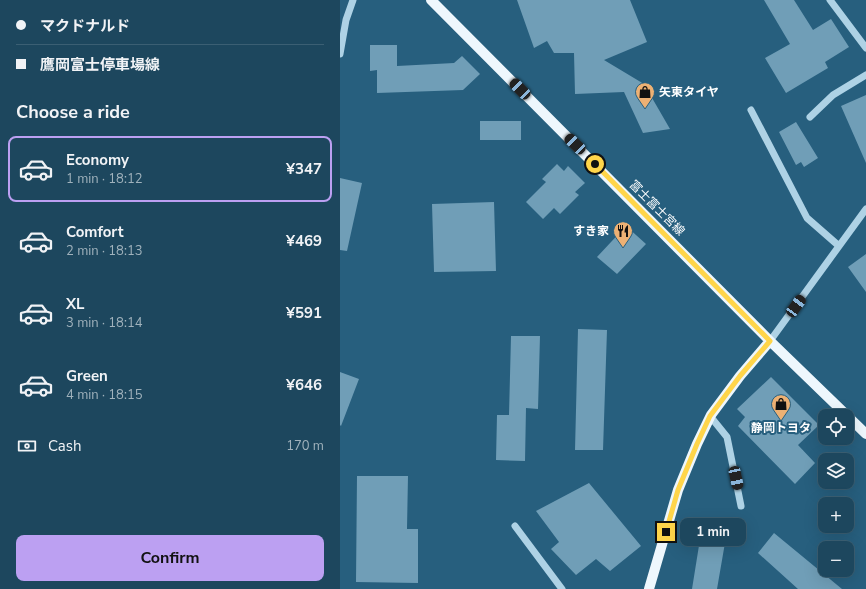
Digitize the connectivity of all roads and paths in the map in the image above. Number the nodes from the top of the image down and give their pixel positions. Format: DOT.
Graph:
graph roads {
  1 [pos="353,0"];
  2 [pos="431,0"];
  3 [pos="830,0"];
  4 [pos="866,48"];
  5 [pos="340,54"];
  6 [pos="866,75"];
  7 [pos="751,110"];
  8 [pos="810,117"];
  9 [pos="866,209"];
  10 [pos="839,246"];
  11 [pos="770,341"];
  12 [pos="710,416"];
  13 [pos="866,434"];
  14 [pos="742,506"];
  15 [pos="515,526"];
  16 [pos="562,589"];
  17 [pos="649,589"];
  1 -- 5 [label="street"];
  2 -- 11 [label="main road, 富士富士宮線"];
  3 -- 4 [label="street"];
  6 -- 8 [label="street"];
  7 -- 10 [label="street"];
  9 -- 10 [label="street"];
  10 -- 11 [label="street"];
  11 -- 12 [label="main road"];
  11 -- 13 [label="main road, 富士富士宮線"];
  12 -- 14 [label="street"];
  12 -- 17 [label="main road"];
  15 -- 16 [label="street"];
}
